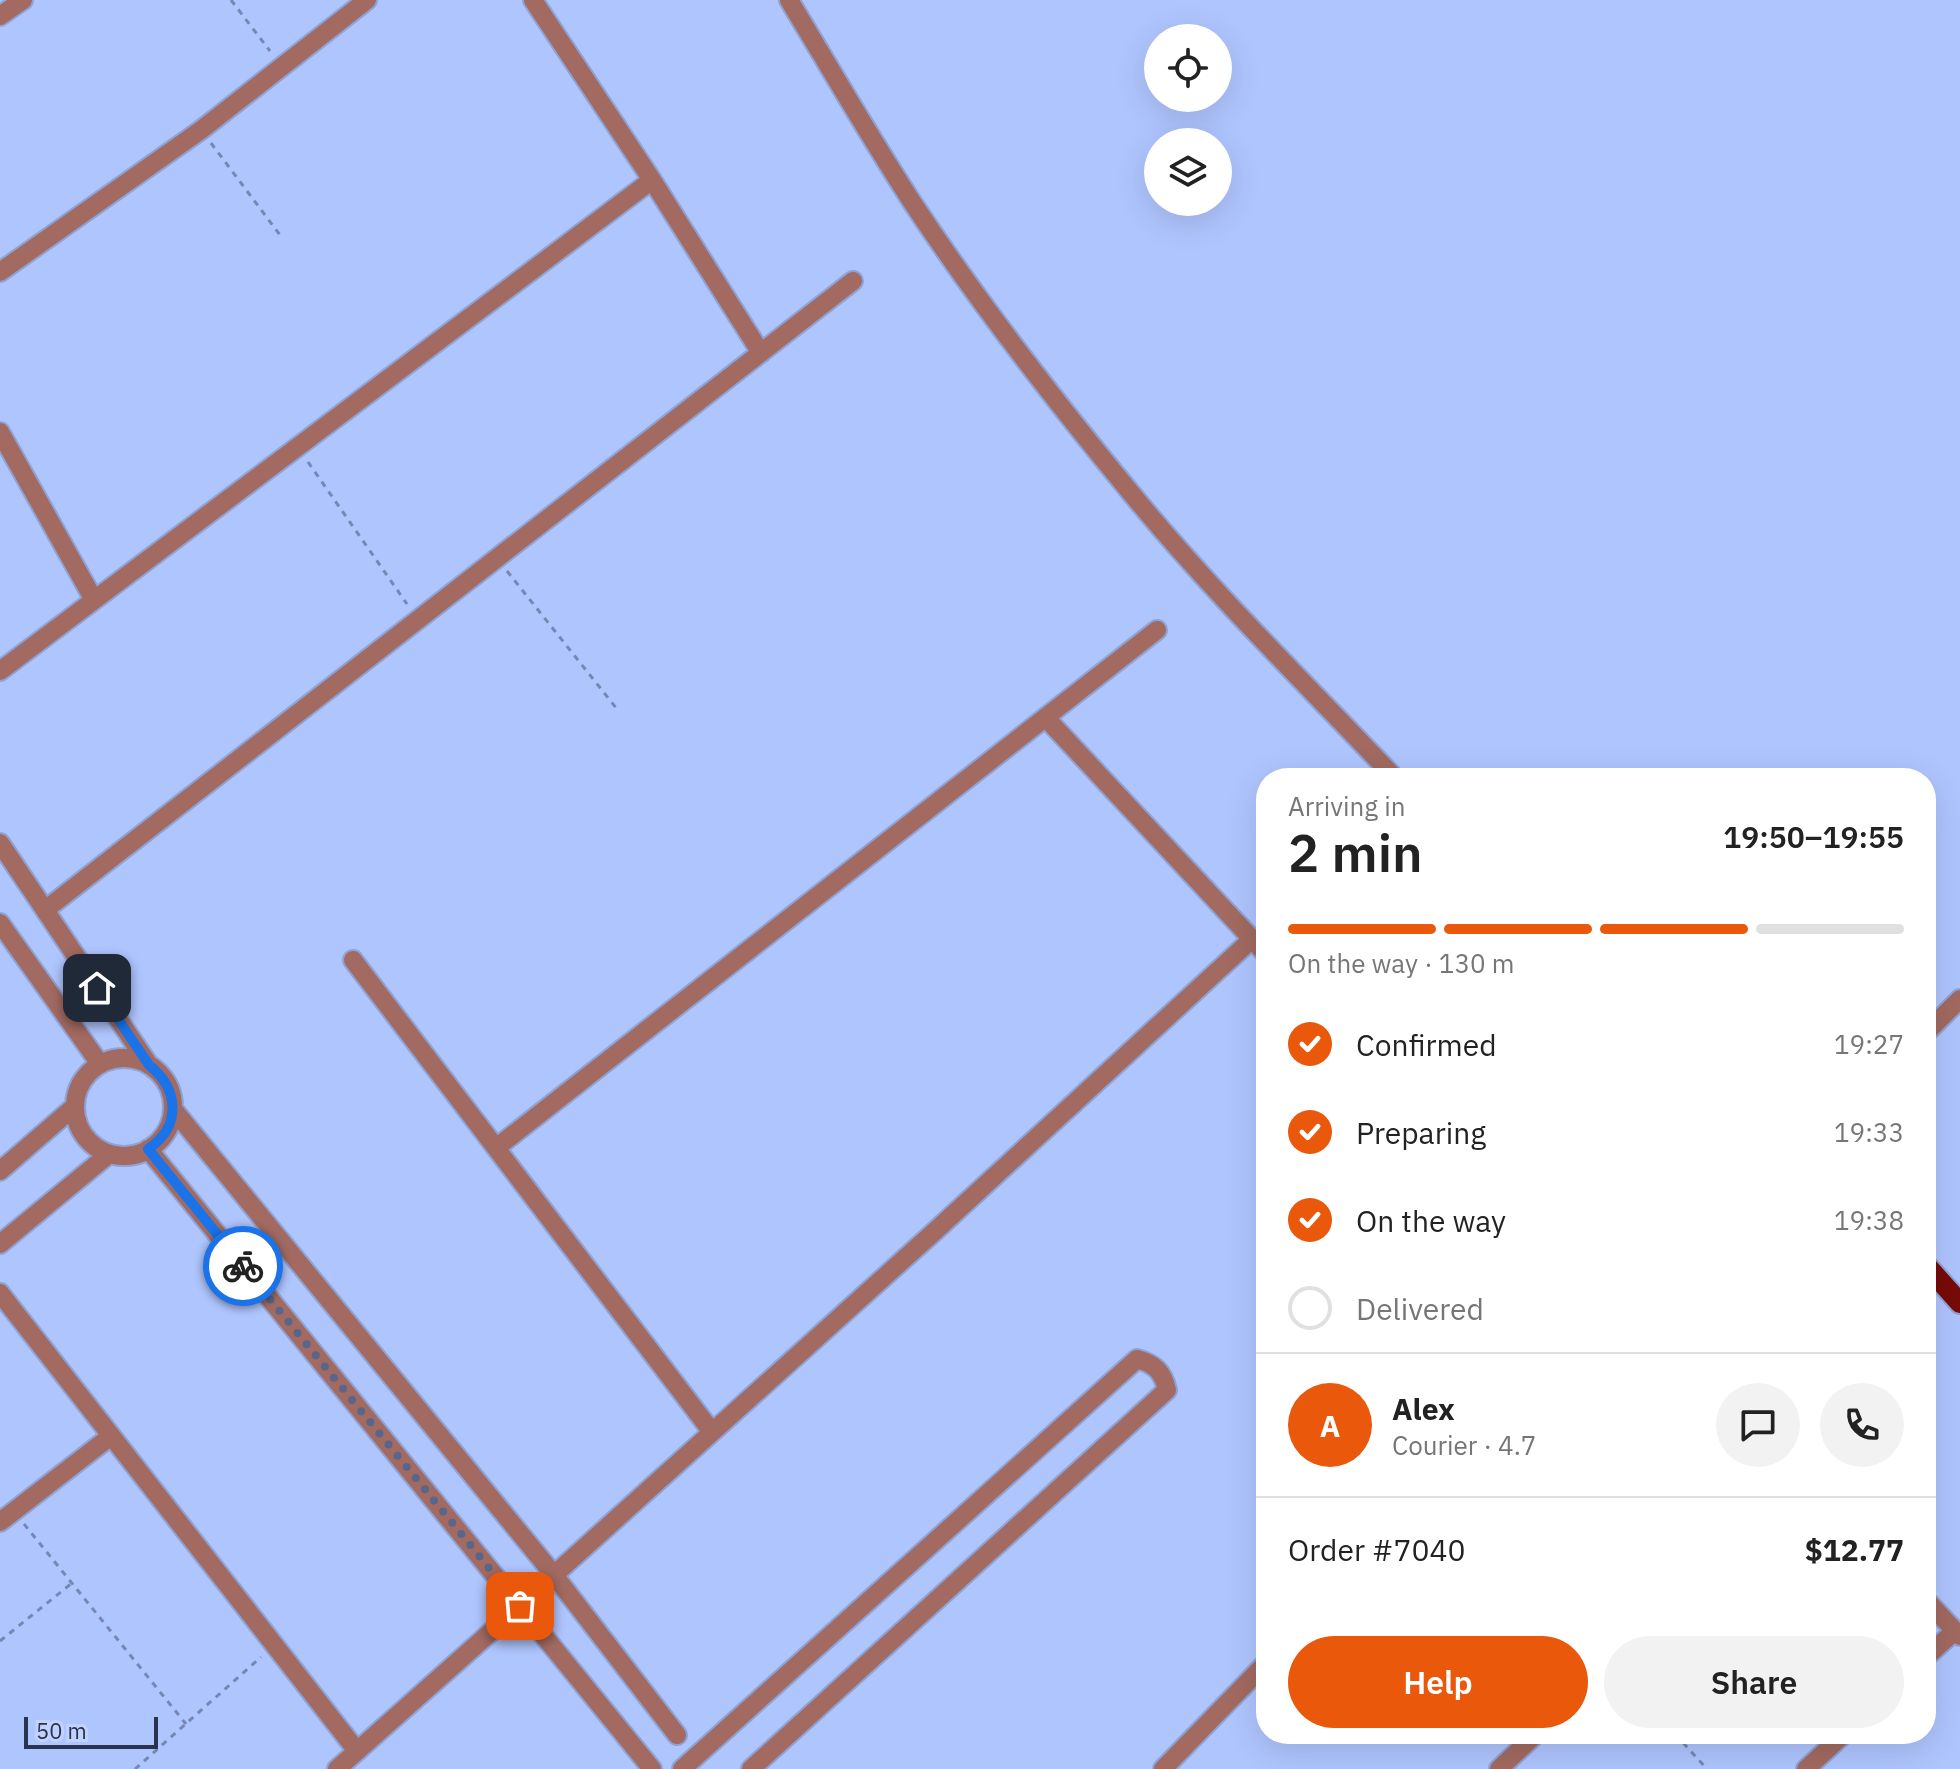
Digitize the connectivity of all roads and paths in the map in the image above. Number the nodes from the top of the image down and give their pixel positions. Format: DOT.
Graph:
graph roads {
  1 [pos="23,0"];
  2 [pos="231,0"];
  3 [pos="367,0"];
  4 [pos="533,0"];
  5 [pos="789,0"];
  6 [pos="0,16"];
  7 [pos="282,67"];
  8 [pos="201,130"];
  9 [pos="652,180"];
  10 [pos="283,239"];
  11 [pos="0,272"];
  12 [pos="853,281"];
  13 [pos="761,353"];
  14 [pos="0,432"];
  15 [pos="298,447"];
  16 [pos="498,558"];
  17 [pos="94,600"];
  18 [pos="418,620"];
  19 [pos="1157,630"];
  20 [pos="0,671"];
  21 [pos="617,709"];
  22 [pos="1046,718"];
  23 [pos="1386,768"];
  24 [pos="0,843"];
  25 [pos="45,910"];
  26 [pos="0,923"];
  27 [pos="1251,940"];
  28 [pos="1256,945"];
  29 [pos="7,949"];
  30 [pos="353,960"];
  31 [pos="1960,999"];
  32 [pos="1936,1023"];
  33 [pos="100,1064"];
  34 [pos="149,1065"];
  35 [pos="75,1106"];
  36 [pos="173,1109"];
  37 [pos="496,1148"];
  38 [pos="148,1149"];
  39 [pos="109,1154"];
  40 [pos="0,1171"];
  41 [pos="0,1244"];
  42 [pos="1936,1276"];
  43 [pos="0,1293"];
  44 [pos="1960,1303"];
  45 [pos="712,1432"];
  46 [pos="111,1436"];
  47 [pos="7,1516"];
  48 [pos="554,1575"];
  49 [pos="72,1583"];
  50 [pos="520,1606"];
  51 [pos="1936,1611"];
  52 [pos="1957,1634"];
  53 [pos="0,1641"];
  54 [pos="274,1645"];
  55 [pos="1936,1650"];
  56 [pos="1256,1673"];
  57 [pos="186,1724"];
  58 [pos="677,1735"];
  59 [pos="1525,1744"];
  60 [pos="1684,1744"];
  61 [pos="1833,1744"];
  62 [pos="357,1751"];
  63 [pos="135,1769"];
  64 [pos="337,1769"];
  65 [pos="652,1769"];
  66 [pos="682,1769"];
  67 [pos="751,1769"];
  68 [pos="1163,1769"];
  69 [pos="1499,1769"];
  70 [pos="1707,1769"];
  71 [pos="1806,1769"];
  1 -- 6 [label="street"];
  2 -- 7 [label="path"];
  3 -- 7 [label="street"];
  4 -- 9 [label="street"];
  5 -- 23 [label="street"];
  7 -- 8 [label="street"];
  8 -- 10 [label="path"];
  8 -- 11 [label="street"];
  9 -- 13 [label="street"];
  9 -- 15 [label="street"];
  12 -- 13 [label="street"];
  13 -- 16 [label="street"];
  14 -- 17 [label="street"];
  15 -- 17 [label="street"];
  15 -- 18 [label="path"];
  16 -- 18 [label="street"];
  16 -- 21 [label="path"];
  17 -- 20 [label="street"];
  18 -- 25 [label="street"];
  19 -- 22 [label="street"];
  22 -- 27 [label="street"];
  22 -- 37 [label="street"];
  24 -- 25 [label="street"];
  25 -- 34 [label="street"];
  26 -- 29 [label="street"];
  27 -- 28 [label="street"];
  27 -- 45 [label="street"];
  29 -- 33 [label="street"];
  30 -- 37 [label="street"];
  31 -- 32 [label="street"];
  33 -- 34 [label="street"];
  33 -- 35 [label="street"];
  34 -- 36 [label="street"];
  35 -- 39 [label="street"];
  35 -- 40 [label="street"];
  36 -- 38 [label="street"];
  36 -- 48 [label="street"];
  37 -- 45 [label="street"];
  38 -- 39 [label="street"];
  38 -- 50 [label="street"];
  39 -- 41 [label="street"];
  42 -- 44 [label="main road"];
  43 -- 46 [label="street"];
  45 -- 48 [label="street"];
  46 -- 47 [label="street"];
  46 -- 54 [label="street"];
  47 -- 49 [label="path"];
  48 -- 58 [label="street"];
  49 -- 53 [label="path"];
  49 -- 57 [label="path"];
  50 -- 62 [label="street"];
  50 -- 65 [label="street"];
  51 -- 52 [label="street"];
  52 -- 55 [label="street"];
  54 -- 57 [label="path"];
  54 -- 62 [label="street"];
  56 -- 68 [label="street"];
  57 -- 63 [label="path"];
  59 -- 69 [label="street"];
  60 -- 70 [label="path"];
  61 -- 71 [label="street"];
  62 -- 64 [label="street"];
  66 -- 67 [label="street"];
}
